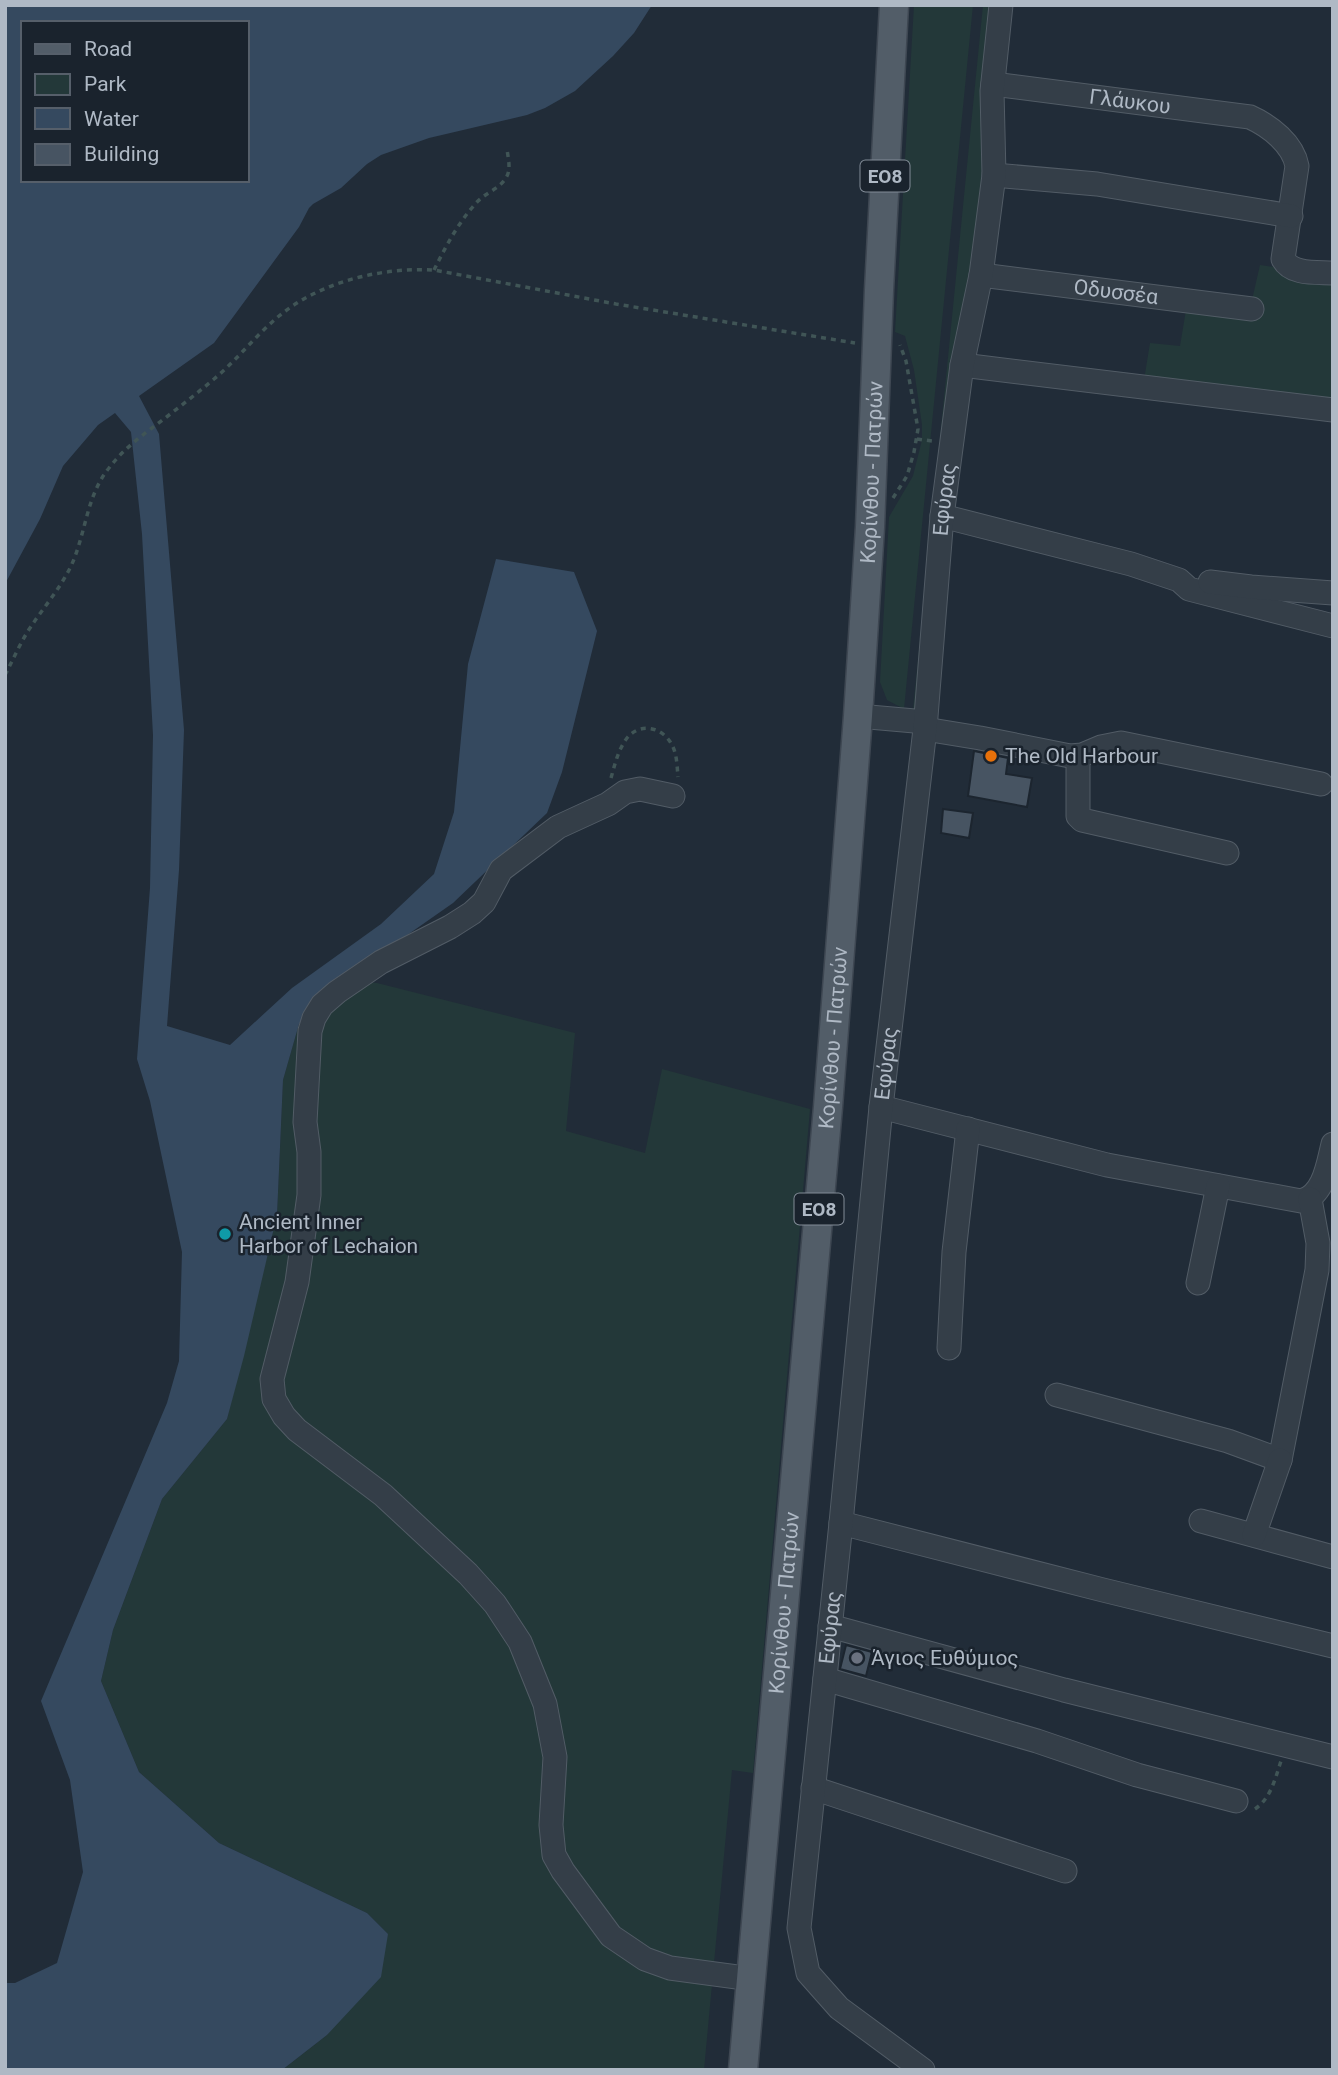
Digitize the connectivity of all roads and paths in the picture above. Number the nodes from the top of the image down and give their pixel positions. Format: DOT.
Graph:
graph roads {
  1 [pos="894,5"];
  2 [pos="1001,5"];
  3 [pos="993,83"];
  4 [pos="507,149"];
  5 [pos="994,175"];
  6 [pos="1291,216"];
  7 [pos="433,270"];
  8 [pos="1333,273"];
  9 [pos="981,275"];
  10 [pos="1252,309"];
  11 [pos="877,340"];
  12 [pos="962,365"];
  13 [pos="1333,410"];
  14 [pos="892,500"];
  15 [pos="942,516"];
  16 [pos="1179,580"];
  17 [pos="1333,593"];
  18 [pos="1333,626"];
  19 [pos="5,676"];
  20 [pos="858,716"];
  21 [pos="926,726"];
  22 [pos="1078,756"];
  23 [pos="1321,784"];
  24 [pos="607,785"];
  25 [pos="673,796"];
  26 [pos="1227,853"];
  27 [pos="881,1107"];
  28 [pos="968,1129"];
  29 [pos="1333,1144"];
  30 [pos="1218,1186"];
  31 [pos="1310,1199"];
  32 [pos="1198,1283"];
  33 [pos="949,1348"];
  34 [pos="1057,1395"];
  35 [pos="1280,1460"];
  36 [pos="1201,1521"];
  37 [pos="841,1523"];
  38 [pos="1254,1535"];
  39 [pos="1333,1557"];
  40 [pos="830,1626"];
  41 [pos="1333,1646"];
  42 [pos="825,1679"];
  43 [pos="1286,1746"];
  44 [pos="1333,1757"];
  45 [pos="814,1788"];
  46 [pos="1236,1801"];
  47 [pos="1065,1871"];
  48 [pos="752,1979"];
  49 [pos="743,2070"];
  50 [pos="923,2070"];
  1 -- 11 [label="main road, Κορίνθου - Πατρών / ΕΟ8"];
  2 -- 3 [label="street, Εφύρας"];
  3 -- 5 [label="street, Εφύρας"];
  3 -- 6 [label="street, Γλάυκου"];
  4 -- 7 [label="path"];
  5 -- 6 [label="street"];
  5 -- 9 [label="street, Εφύρας"];
  6 -- 8 [label="street"];
  7 -- 11 [label="path"];
  7 -- 19 [label="path"];
  9 -- 10 [label="street, Οδυσσέα"];
  9 -- 12 [label="street, Εφύρας"];
  11 -- 14 [label="path"];
  11 -- 20 [label="main road, Κορίνθου - Πατρών / ΕΟ8"];
  12 -- 13 [label="street"];
  12 -- 15 [label="street, Εφύρας"];
  15 -- 16 [label="street"];
  15 -- 21 [label="street, Εφύρας"];
  16 -- 17 [label="street"];
  16 -- 18 [label="street"];
  20 -- 21 [label="street"];
  20 -- 48 [label="main road, Κορίνθου - Πατρών / ΕΟ8"];
  21 -- 22 [label="street"];
  21 -- 27 [label="street, Εφύρας"];
  22 -- 23 [label="street"];
  22 -- 26 [label="street"];
  24 -- 25 [label="path"];
  25 -- 48 [label="street"];
  27 -- 28 [label="street"];
  27 -- 37 [label="street, Εφύρας"];
  28 -- 30 [label="street"];
  28 -- 33 [label="street"];
  29 -- 31 [label="street"];
  30 -- 31 [label="street"];
  30 -- 32 [label="street"];
  31 -- 35 [label="street"];
  34 -- 35 [label="street"];
  35 -- 38 [label="street"];
  36 -- 38 [label="street"];
  37 -- 40 [label="street, Εφύρας"];
  37 -- 41 [label="street"];
  38 -- 39 [label="street"];
  40 -- 42 [label="street, Εφύρας"];
  40 -- 43 [label="street"];
  42 -- 45 [label="street, Εφύρας"];
  42 -- 46 [label="street"];
  43 -- 44 [label="street"];
  43 -- 46 [label="path"];
  45 -- 47 [label="street"];
  45 -- 50 [label="street, Εφύρας"];
  48 -- 49 [label="main road, Κορίνθου - Πατρών / ΕΟ8"];
}
